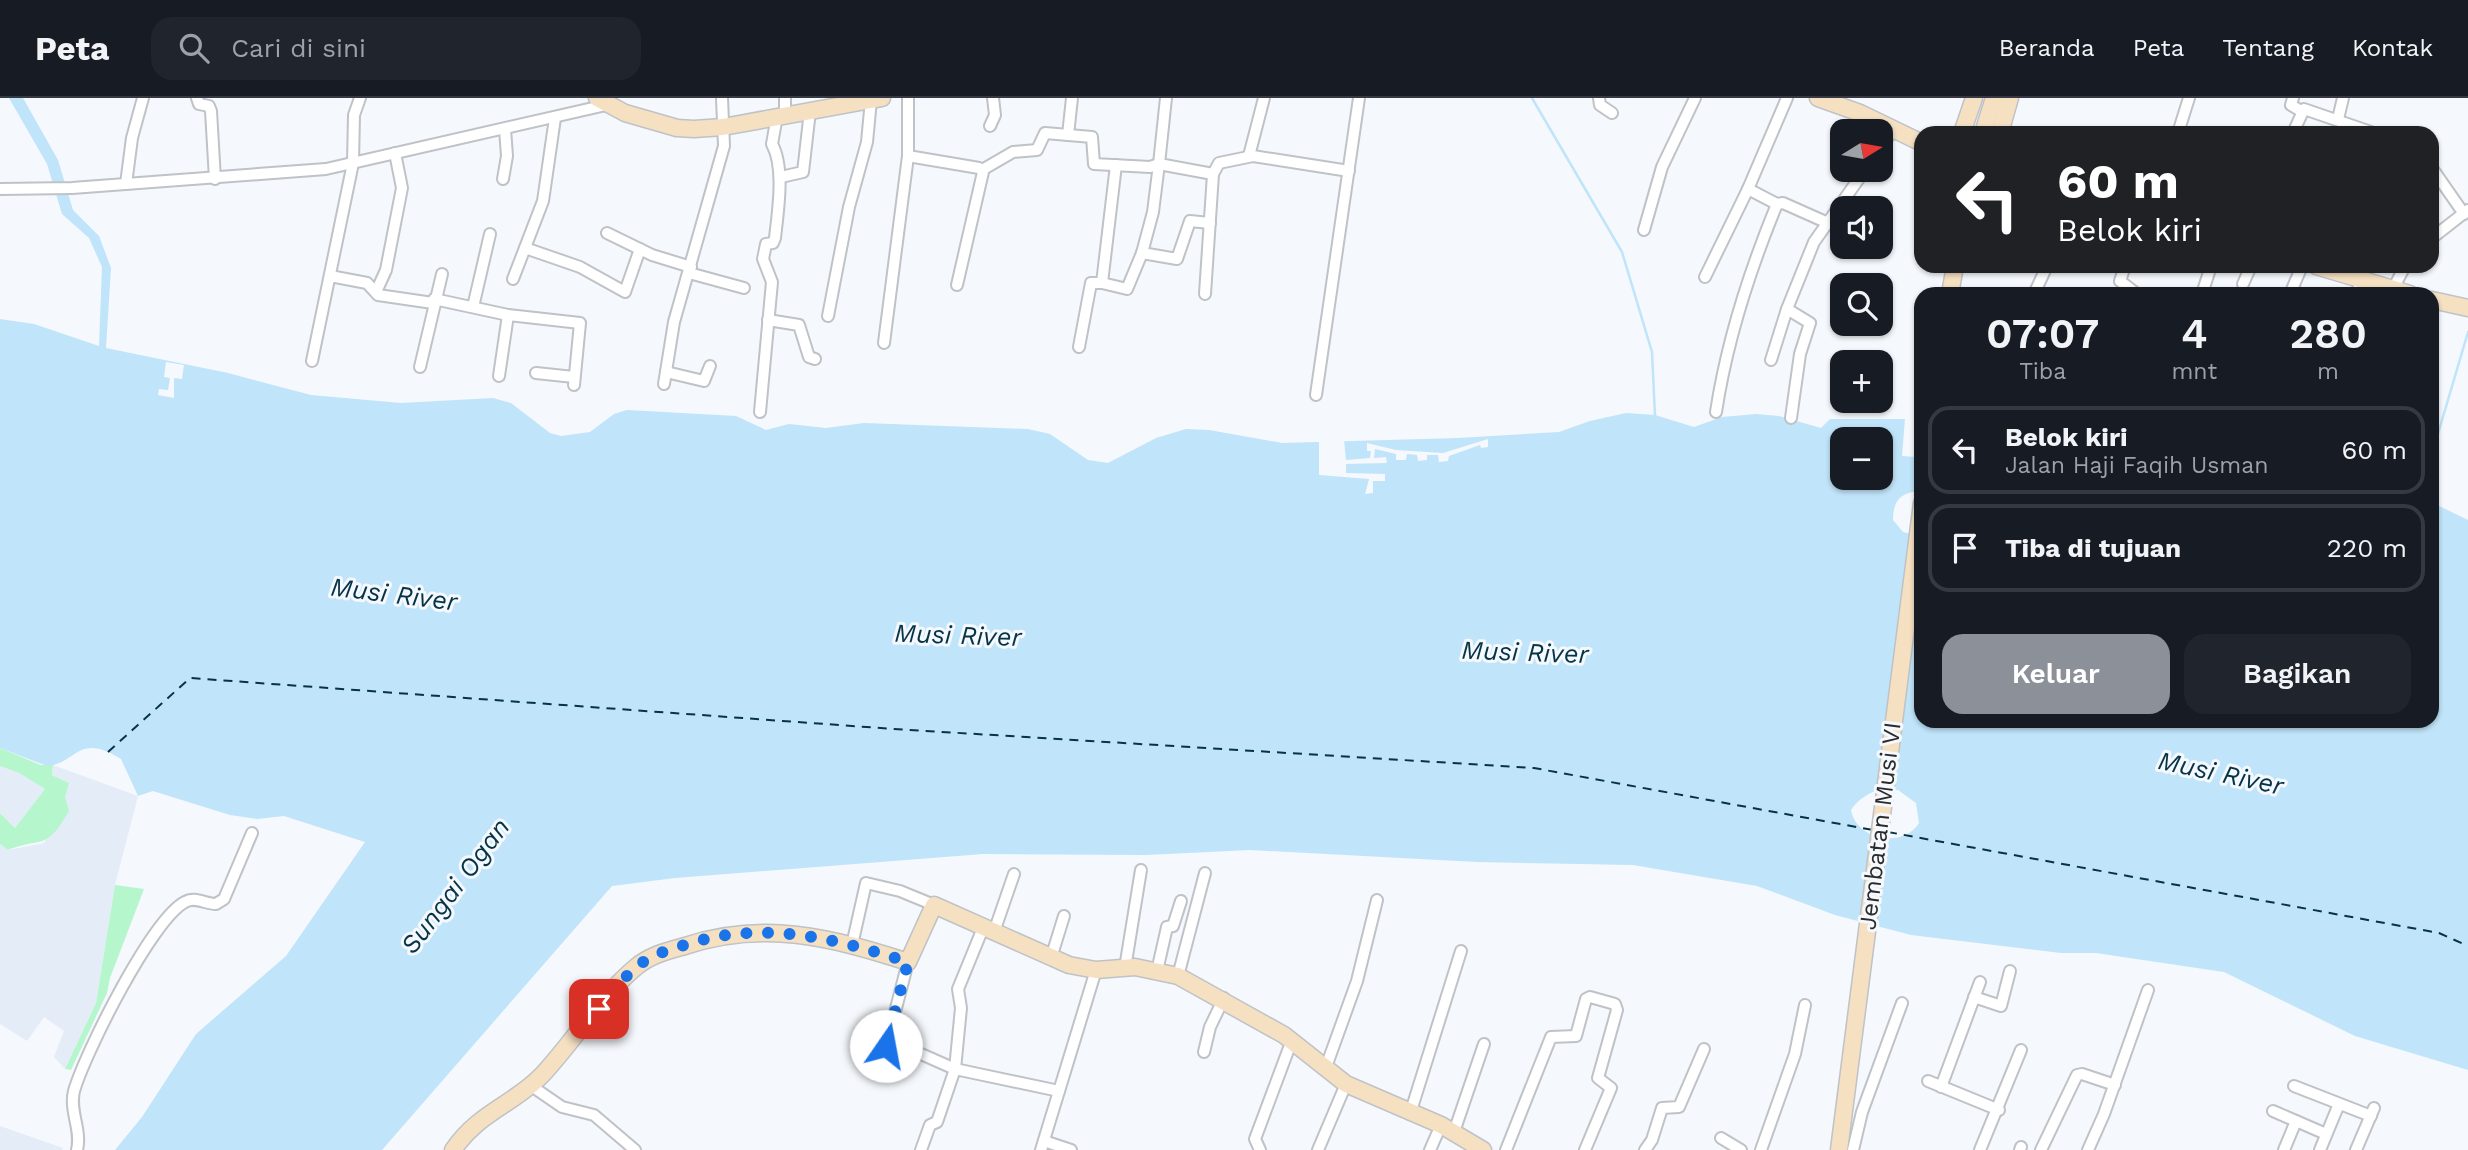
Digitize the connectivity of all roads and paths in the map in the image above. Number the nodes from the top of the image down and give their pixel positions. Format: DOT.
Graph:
graph roads {
  1 [pos="143,98"];
  2 [pos="197,98"];
  3 [pos="360,98"];
  4 [pos="722,98"];
  5 [pos="908,98"];
  6 [pos="993,98"];
  7 [pos="1072,98"];
  8 [pos="1166,98"];
  9 [pos="1264,98"];
  10 [pos="1359,98"];
  11 [pos="1599,98"];
  12 [pos="1695,98"];
  13 [pos="1787,98"];
  14 [pos="1818,98"];
  15 [pos="1974,98"];
  16 [pos="1994,98"];
  17 [pos="2010,98"];
  18 [pos="2189,98"];
  19 [pos="2293,98"];
  20 [pos="2343,98"];
  21 [pos="872,99"];
  22 [pos="601,102"];
  23 [pos="828,102"];
  24 [pos="782,110"];
  25 [pos="810,111"];
  26 [pos="2301,111"];
  27 [pos="1612,113"];
  28 [pos="555,118"];
  29 [pos="1869,119"];
  30 [pos="2343,120"];
  31 [pos="990,126"];
  32 [pos="1964,126"];
  33 [pos="1985,126"];
  34 [pos="2002,126"];
  35 [pos="2180,126"];
  36 [pos="2296,126"];
  37 [pos="2343,126"];
  38 [pos="2357,126"];
  39 [pos="723,127"];
  40 [pos="505,129"];
  41 [pos="1894,129"];
  42 [pos="1068,135"];
  43 [pos="1914,139"];
  44 [pos="395,153"];
  45 [pos="908,156"];
  46 [pos="1249,156"];
  47 [pos="353,163"];
  48 [pos="1159,164"];
  49 [pos="1116,166"];
  50 [pos="982,170"];
  51 [pos="1349,171"];
  52 [pos="1213,174"];
  53 [pos="781,177"];
  54 [pos="2439,177"];
  55 [pos="215,179"];
  56 [pos="503,179"];
  57 [pos="1857,182"];
  58 [pos="126,184"];
  59 [pos="0,188"];
  60 [pos="1748,189"];
  61 [pos="1777,204"];
  62 [pos="2466,212"];
  63 [pos="1210,223"];
  64 [pos="1828,223"];
  65 [pos="1644,230"];
  66 [pos="2439,232"];
  67 [pos="607,233"];
  68 [pos="490,234"];
  69 [pos="527,242"];
  70 [pos="640,250"];
  71 [pos="1142,253"];
  72 [pos="690,270"];
  73 [pos="2123,273"];
  74 [pos="2248,273"];
  75 [pos="2330,273"];
  76 [pos="442,274"];
  77 [pos="330,276"];
  78 [pos="1705,277"];
  79 [pos="513,279"];
  80 [pos="1102,284"];
  81 [pos="2243,284"];
  82 [pos="957,285"];
  83 [pos="2128,287"];
  84 [pos="2357,287"];
  85 [pos="744,288"];
  86 [pos="376,292"];
  87 [pos="1205,294"];
  88 [pos="434,301"];
  89 [pos="2439,302"];
  90 [pos="473,307"];
  91 [pos="2466,308"];
  92 [pos="1787,309"];
  93 [pos="508,315"];
  94 [pos="828,316"];
  95 [pos="768,320"];
  96 [pos="884,343"];
  97 [pos="1079,347"];
  98 [pos="816,359"];
  99 [pos="1771,359"];
  100 [pos="312,361"];
  101 [pos="710,366"];
  102 [pos="420,367"];
  103 [pos="666,372"];
  104 [pos="536,373"];
  105 [pos="499,376"];
  106 [pos="664,384"];
  107 [pos="1316,396"];
  108 [pos="760,412"];
  109 [pos="1716,412"];
  110 [pos="1791,418"];
  111 [pos="1914,565"];
  112 [pos="252,833"];
  113 [pos="1141,870"];
  114 [pos="1205,873"];
  115 [pos="1014,874"];
  116 [pos="1377,900"];
  117 [pos="1181,901"];
  118 [pos="934,905"];
  119 [pos="1064,916"];
  120 [pos="989,930"];
  121 [pos="852,945"];
  122 [pos="1461,951"];
  123 [pos="1051,958"];
  124 [pos="908,962"];
  125 [pos="1125,968"];
  126 [pos="1095,970"];
  127 [pos="1157,971"];
  128 [pos="2010,971"];
  129 [pos="1178,976"];
  130 [pos="1980,982"];
  131 [pos="2148,990"];
  132 [pos="1974,997"];
  133 [pos="1223,999"];
  134 [pos="1902,1003"];
  135 [pos="1805,1005"];
  136 [pos="1288,1037"];
  137 [pos="1484,1044"];
  138 [pos="1704,1049"];
  139 [pos="2021,1050"];
  140 [pos="1204,1052"];
  141 [pos="1326,1067"];
  142 [pos="955,1069"];
  143 [pos="1928,1081"];
  144 [pos="1346,1084"];
  145 [pos="530,1085"];
  146 [pos="2115,1085"];
  147 [pos="2294,1086"];
  148 [pos="1941,1087"];
  149 [pos="1059,1091"];
  150 [pos="2339,1104"];
  151 [pos="1999,1110"];
  152 [pos="2273,1111"];
  153 [pos="1411,1114"];
  154 [pos="2296,1121"];
  155 [pos="1442,1126"];
  156 [pos="2326,1134"];
  157 [pos="1721,1138"];
  158 [pos="1042,1146"];
  159 [pos="77,1150"];
  160 [pos="453,1150"];
  161 [pos="635,1150"];
  162 [pos="921,1150"];
  163 [pos="1072,1150"];
  164 [pos="1260,1150"];
  165 [pos="1318,1150"];
  166 [pos="1430,1150"];
  167 [pos="1483,1150"];
  168 [pos="1506,1150"];
  169 [pos="1585,1150"];
  170 [pos="1645,1150"];
  171 [pos="1741,1150"];
  172 [pos="1761,1150"];
  173 [pos="1839,1150"];
  174 [pos="1853,1150"];
  175 [pos="1980,1150"];
  176 [pos="2041,1150"];
  177 [pos="2088,1150"];
  178 [pos="2284,1150"];
  179 [pos="2320,1150"];
  180 [pos="2356,1150"];
  1 -- 58 [label="street"];
  2 -- 55 [label="street"];
  3 -- 47 [label="street"];
  4 -- 39 [label="street"];
  5 -- 45 [label="street"];
  6 -- 31 [label="street"];
  7 -- 42 [label="street"];
  8 -- 48 [label="street"];
  9 -- 46 [label="street"];
  10 -- 51 [label="street"];
  11 -- 27 [label="street"];
  12 -- 65 [label="street"];
  13 -- 60 [label="street"];
  14 -- 29 [label="street"];
  15 -- 32 [label="street"];
  16 -- 33 [label="street"];
  17 -- 34 [label="street"];
  18 -- 35 [label="street"];
  19 -- 26 [label="street"];
  20 -- 30 [label="street"];
  21 -- 23 [label="street"];
  21 -- 94 [label="street"];
  22 -- 28 [label="street"];
  22 -- 39 [label="street"];
  23 -- 25 [label="street"];
  24 -- 25 [label="street"];
  24 -- 39 [label="street"];
  24 -- 53 [label="street"];
  25 -- 53 [label="street"];
  26 -- 30 [label="street"];
  26 -- 36 [label="street"];
  28 -- 40 [label="street"];
  28 -- 69 [label="street"];
  30 -- 37 [label="street"];
  30 -- 38 [label="street"];
  39 -- 72 [label="street"];
  40 -- 44 [label="street"];
  40 -- 56 [label="street"];
  41 -- 43 [label="street"];
  42 -- 49 [label="street"];
  42 -- 50 [label="street"];
  44 -- 47 [label="street"];
  44 -- 86 [label="street"];
  45 -- 50 [label="street"];
  45 -- 96 [label="street"];
  46 -- 51 [label="street"];
  46 -- 52 [label="street"];
  47 -- 55 [label="street"];
  47 -- 77 [label="street"];
  48 -- 49 [label="street"];
  48 -- 52 [label="street"];
  48 -- 71 [label="street"];
  49 -- 80 [label="street"];
  50 -- 82 [label="street"];
  51 -- 107 [label="street"];
  52 -- 63 [label="street"];
  53 -- 95 [label="street"];
  54 -- 62 [label="street"];
  55 -- 58 [label="street"];
  57 -- 64 [label="street"];
  58 -- 59 [label="street"];
  60 -- 61 [label="street"];
  60 -- 78 [label="street"];
  61 -- 64 [label="street"];
  61 -- 109 [label="street"];
  62 -- 66 [label="street"];
  63 -- 71 [label="street"];
  63 -- 87 [label="street"];
  64 -- 92 [label="street"];
  67 -- 70 [label="street"];
  68 -- 90 [label="street"];
  69 -- 70 [label="street"];
  69 -- 79 [label="street"];
  70 -- 72 [label="street"];
  71 -- 80 [label="street"];
  72 -- 85 [label="street"];
  72 -- 103 [label="street"];
  73 -- 83 [label="street"];
  74 -- 81 [label="street"];
  75 -- 84 [label="street"];
  76 -- 88 [label="street"];
  77 -- 86 [label="street"];
  77 -- 100 [label="street"];
  80 -- 97 [label="street"];
  86 -- 88 [label="street"];
  88 -- 90 [label="street"];
  88 -- 102 [label="street"];
  89 -- 91 [label="street"];
  90 -- 93 [label="street"];
  92 -- 99 [label="street"];
  92 -- 110 [label="street"];
  93 -- 104 [label="street"];
  93 -- 105 [label="street"];
  95 -- 98 [label="street"];
  95 -- 108 [label="street"];
  101 -- 103 [label="street"];
  103 -- 106 [label="street"];
  111 -- 173 [label="street, Jembatan Musi VI"];
  112 -- 159 [label="street"];
  113 -- 125 [label="street"];
  114 -- 129 [label="street"];
  115 -- 120 [label="street"];
  116 -- 141 [label="street"];
  117 -- 127 [label="street"];
  118 -- 120 [label="street"];
  118 -- 121 [label="street"];
  118 -- 124 [label="street"];
  119 -- 123 [label="street"];
  120 -- 123 [label="street"];
  120 -- 142 [label="street"];
  121 -- 124 [label="street"];
  121 -- 145 [label="street"];
  122 -- 153 [label="street"];
  123 -- 126 [label="street"];
  124 -- 142 [label="street"];
  125 -- 126 [label="street"];
  125 -- 127 [label="street"];
  126 -- 149 [label="street"];
  127 -- 129 [label="street"];
  128 -- 132 [label="street"];
  129 -- 133 [label="street"];
  130 -- 132 [label="street"];
  131 -- 146 [label="street"];
  132 -- 148 [label="street"];
  133 -- 136 [label="street"];
  133 -- 140 [label="street"];
  134 -- 174 [label="street"];
  135 -- 172 [label="street"];
  136 -- 141 [label="street"];
  136 -- 164 [label="street"];
  137 -- 155 [label="street"];
  138 -- 170 [label="street"];
  139 -- 151 [label="street"];
  141 -- 144 [label="street"];
  142 -- 149 [label="street"];
  142 -- 162 [label="street"];
  143 -- 148 [label="street"];
  144 -- 153 [label="street"];
  144 -- 165 [label="street"];
  145 -- 160 [label="street"];
  145 -- 161 [label="street"];
  146 -- 176 [label="street"];
  146 -- 177 [label="street"];
  147 -- 150 [label="street"];
  148 -- 151 [label="street"];
  149 -- 158 [label="street"];
  150 -- 156 [label="street"];
  150 -- 180 [label="street"];
  151 -- 175 [label="street"];
  152 -- 154 [label="street"];
  153 -- 155 [label="street"];
  154 -- 156 [label="street"];
  154 -- 178 [label="street"];
  155 -- 166 [label="street"];
  155 -- 167 [label="street"];
  156 -- 179 [label="street"];
  157 -- 171 [label="street"];
  158 -- 163 [label="street"];
  168 -- 169 [label="street"];
}
